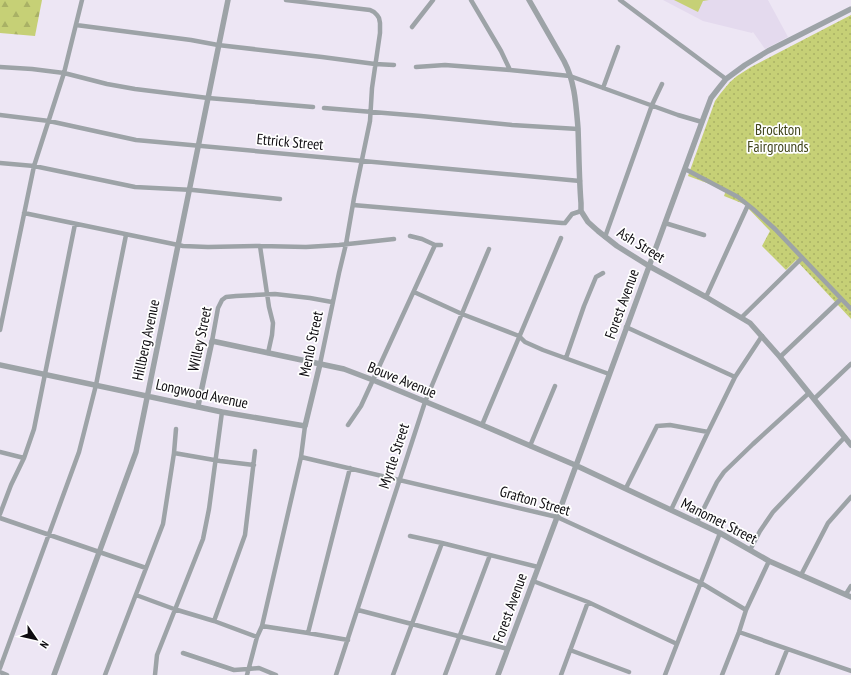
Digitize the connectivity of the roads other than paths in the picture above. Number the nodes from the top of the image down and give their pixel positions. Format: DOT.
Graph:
graph roads {
  1 [pos="82,0"];
  2 [pos="228,0"];
  3 [pos="286,0"];
  4 [pos="432,0"];
  5 [pos="471,0"];
  6 [pos="529,0"];
  7 [pos="620,0"];
  8 [pos="851,9"];
  9 [pos="76,25"];
  10 [pos="412,27"];
  11 [pos="218,45"];
  12 [pos="618,47"];
  13 [pos="375,64"];
  14 [pos="394,66"];
  15 [pos="0,67"];
  16 [pos="416,67"];
  17 [pos="510,70"];
  18 [pos="64,73"];
  19 [pos="570,76"];
  20 [pos="726,79"];
  21 [pos="662,84"];
  22 [pos="603,88"];
  23 [pos="208,98"];
  24 [pos="652,105"];
  25 [pos="313,107"];
  26 [pos="324,108"];
  27 [pos="371,112"];
  28 [pos="0,115"];
  29 [pos="49,121"];
  30 [pos="702,122"];
  31 [pos="578,130"];
  32 [pos="198,146"];
  33 [pos="363,161"];
  34 [pos="0,163"];
  35 [pos="34,166"];
  36 [pos="685,169"];
  37 [pos="580,181"];
  38 [pos="190,190"];
  39 [pos="280,199"];
  40 [pos="353,205"];
  41 [pos="748,205"];
  42 [pos="581,211"];
  43 [pos="24,213"];
  44 [pos="665,223"];
  45 [pos="74,224"];
  46 [pos="126,235"];
  47 [pos="704,235"];
  48 [pos="410,236"];
  49 [pos="605,237"];
  50 [pos="561,238"];
  51 [pos="394,239"];
  52 [pos="346,244"];
  53 [pos="178,245"];
  54 [pos="260,246"];
  55 [pos="489,249"];
  56 [pos="802,258"];
  57 [pos="649,266"];
  58 [pos="603,273"];
  59 [pos="414,292"];
  60 [pos="268,294"];
  61 [pos="706,297"];
  62 [pos="841,299"];
  63 [pos="332,302"];
  64 [pos="851,309"];
  65 [pos="462,314"];
  66 [pos="742,317"];
  67 [pos="626,328"];
  68 [pos="0,330"];
  69 [pos="519,336"];
  70 [pos="762,336"];
  71 [pos="212,341"];
  72 [pos="268,353"];
  73 [pos="566,358"];
  74 [pos="780,358"];
  75 [pos="320,364"];
  76 [pos="851,364"];
  77 [pos="0,365"];
  78 [pos="45,374"];
  79 [pos="609,374"];
  80 [pos="735,378"];
  81 [pos="373,380"];
  82 [pos="96,385"];
  83 [pos="555,386"];
  84 [pos="809,393"];
  85 [pos="147,395"];
  86 [pos="814,399"];
  87 [pos="425,402"];
  88 [pos="198,406"];
  89 [pos="222,412"];
  90 [pos="348,425"];
  91 [pos="482,425"];
  92 [pos="305,426"];
  93 [pos="176,429"];
  94 [pos="708,432"];
  95 [pos="845,437"];
  96 [pos="851,445"];
  97 [pos="530,446"];
  98 [pos="255,451"];
  99 [pos="0,452"];
  100 [pos="174,453"];
  101 [pos="301,457"];
  102 [pos="24,458"];
  103 [pos="215,460"];
  104 [pos="254,465"];
  105 [pos="576,466"];
  106 [pos="350,468"];
  107 [pos="399,479"];
  108 [pos="626,488"];
  109 [pos="851,497"];
  110 [pos="671,510"];
  111 [pos="0,514"];
  112 [pos="557,517"];
  113 [pos="0,518"];
  114 [pos="697,522"];
  115 [pos="720,533"];
  116 [pos="49,535"];
  117 [pos="410,536"];
  118 [pos="442,543"];
  119 [pos="750,550"];
  120 [pos="100,551"];
  121 [pos="490,555"];
  122 [pos="769,561"];
  123 [pos="538,566"];
  124 [pos="146,568"];
  125 [pos="801,575"];
  126 [pos="533,581"];
  127 [pos="701,583"];
  128 [pos="851,586"];
  129 [pos="136,595"];
  130 [pos="848,595"];
  131 [pos="588,602"];
  132 [pos="174,609"];
  133 [pos="358,610"];
  134 [pos="746,610"];
  135 [pos="214,621"];
  136 [pos="412,625"];
  137 [pos="262,626"];
  138 [pos="308,632"];
  139 [pos="739,632"];
  140 [pos="460,636"];
  141 [pos="257,637"];
  142 [pos="348,640"];
  143 [pos="677,644"];
  144 [pos="508,649"];
  145 [pos="570,650"];
  146 [pos="787,650"];
  147 [pos="183,652"];
  148 [pos="0,668"];
  149 [pos="248,670"];
  150 [pos="851,671"];
  151 [pos="0,672"];
  152 [pos="629,672"];
  153 [pos="7,675"];
  154 [pos="54,675"];
  155 [pos="105,675"];
  156 [pos="155,675"];
  157 [pos="247,675"];
  158 [pos="276,675"];
  159 [pos="336,675"];
  160 [pos="393,675"];
  161 [pos="445,675"];
  162 [pos="498,675"];
  163 [pos="561,675"];
  164 [pos="665,675"];
  165 [pos="722,675"];
  166 [pos="777,675"];
  1 -- 9 [label="street"];
  2 -- 11 [label="street, Hillberg Avenue"];
  3 -- 13 [label="street, Menlo Street"];
  4 -- 10 [label="street"];
  5 -- 17 [label="street"];
  6 -- 19 [label="street"];
  7 -- 20 [label="street"];
  8 -- 20 [label="street, Forest Avenue"];
  9 -- 11 [label="street"];
  9 -- 18 [label="street"];
  11 -- 13 [label="street"];
  11 -- 23 [label="street, Hillberg Avenue"];
  12 -- 22 [label="street"];
  13 -- 14 [label="street"];
  13 -- 27 [label="street, Menlo Street"];
  15 -- 18 [label="street"];
  16 -- 17 [label="street"];
  17 -- 19 [label="street"];
  18 -- 23 [label="street"];
  18 -- 29 [label="street"];
  19 -- 22 [label="street"];
  19 -- 31 [label="street"];
  20 -- 30 [label="street, Forest Avenue"];
  21 -- 24 [label="street"];
  22 -- 24 [label="street"];
  23 -- 25 [label="street"];
  23 -- 32 [label="street, Hillberg Avenue"];
  24 -- 30 [label="street"];
  24 -- 49 [label="street"];
  26 -- 27 [label="street"];
  27 -- 31 [label="street"];
  27 -- 33 [label="street, Menlo Street"];
  28 -- 29 [label="street, Ettrick Street"];
  29 -- 32 [label="street, Ettrick Street"];
  29 -- 35 [label="street"];
  30 -- 36 [label="street, Forest Avenue"];
  31 -- 37 [label="street"];
  32 -- 33 [label="street, Ettrick Street"];
  32 -- 38 [label="street, Hillberg Avenue"];
  33 -- 37 [label="street, Ettrick Street"];
  33 -- 40 [label="street, Menlo Street"];
  34 -- 35 [label="street"];
  35 -- 38 [label="street"];
  35 -- 43 [label="street"];
  36 -- 41 [label="street"];
  36 -- 44 [label="street, Forest Avenue"];
  37 -- 42 [label="street"];
  38 -- 39 [label="street"];
  38 -- 53 [label="street, Hillberg Avenue"];
  40 -- 42 [label="street"];
  40 -- 52 [label="street, Menlo Street"];
  41 -- 56 [label="street"];
  41 -- 61 [label="street"];
  42 -- 49 [label="street, Ash Street"];
  43 -- 45 [label="street"];
  43 -- 68 [label="street"];
  44 -- 47 [label="street"];
  44 -- 57 [label="street, Forest Avenue"];
  45 -- 46 [label="street"];
  45 -- 78 [label="street"];
  46 -- 53 [label="street"];
  46 -- 82 [label="street"];
  48 -- 59 [label="street"];
  49 -- 57 [label="street, Ash Street"];
  50 -- 69 [label="street"];
  51 -- 52 [label="street"];
  52 -- 54 [label="street"];
  52 -- 63 [label="street, Menlo Street"];
  53 -- 54 [label="street"];
  53 -- 85 [label="street, Hillberg Avenue"];
  54 -- 60 [label="street"];
  55 -- 65 [label="street, Myrtle Street"];
  56 -- 62 [label="street"];
  56 -- 66 [label="street"];
  57 -- 61 [label="street, Ash Street"];
  57 -- 67 [label="street, Forest Avenue"];
  58 -- 73 [label="street"];
  59 -- 65 [label="street"];
  59 -- 81 [label="street"];
  60 -- 63 [label="street"];
  60 -- 71 [label="street, Willey Street"];
  60 -- 72 [label="street"];
  61 -- 66 [label="street, Ash Street"];
  62 -- 64 [label="street"];
  62 -- 74 [label="street"];
  63 -- 75 [label="street, Menlo Street"];
  65 -- 69 [label="street"];
  65 -- 87 [label="street, Myrtle Street"];
  66 -- 70 [label="street, Ash Street"];
  67 -- 79 [label="street, Forest Avenue"];
  67 -- 80 [label="street"];
  69 -- 73 [label="street"];
  69 -- 91 [label="street"];
  70 -- 74 [label="street, Ash Street"];
  70 -- 80 [label="street"];
  71 -- 72 [label="street, Bouve Avenue"];
  71 -- 88 [label="street, Willey Street"];
  72 -- 75 [label="street, Bouve Avenue"];
  73 -- 79 [label="street"];
  74 -- 84 [label="street, Ash Street"];
  75 -- 81 [label="street, Bouve Avenue"];
  75 -- 92 [label="street, Menlo Street"];
  76 -- 86 [label="street"];
  77 -- 78 [label="street, Longwood Avenue"];
  78 -- 82 [label="street, Longwood Avenue"];
  78 -- 102 [label="street"];
  79 -- 105 [label="street, Forest Avenue"];
  80 -- 94 [label="street"];
  81 -- 87 [label="street, Bouve Avenue"];
  81 -- 90 [label="street"];
  82 -- 85 [label="street, Longwood Avenue"];
  82 -- 116 [label="street"];
  83 -- 97 [label="street"];
  84 -- 86 [label="street, Ash Street"];
  84 -- 114 [label="street"];
  85 -- 88 [label="street, Longwood Avenue"];
  85 -- 120 [label="street, Hillberg Avenue"];
  86 -- 95 [label="street, Ash Street"];
  87 -- 91 [label="street, Bouve Avenue"];
  87 -- 107 [label="street, Myrtle Street"];
  88 -- 89 [label="street, Longwood Avenue"];
  89 -- 92 [label="street, Longwood Avenue"];
  89 -- 103 [label="street"];
  91 -- 97 [label="street, Bouve Avenue"];
  92 -- 101 [label="street, Menlo Street"];
  93 -- 100 [label="street"];
  94 -- 108 [label="street"];
  94 -- 110 [label="street"];
  95 -- 96 [label="street, Ash Street"];
  95 -- 119 [label="street"];
  97 -- 105 [label="street, Bouve Avenue"];
  98 -- 104 [label="street"];
  99 -- 102 [label="street"];
  100 -- 103 [label="street"];
  100 -- 124 [label="street"];
  101 -- 106 [label="street, Grafton Street"];
  101 -- 137 [label="street, Menlo Street"];
  102 -- 111 [label="street"];
  103 -- 104 [label="street"];
  103 -- 132 [label="street"];
  104 -- 135 [label="street"];
  105 -- 108 [label="street, Manomet Street"];
  105 -- 112 [label="street, Forest Avenue"];
  106 -- 107 [label="street, Grafton Street"];
  106 -- 138 [label="street"];
  107 -- 112 [label="street, Grafton Street"];
  107 -- 133 [label="street, Myrtle Street"];
  108 -- 110 [label="street, Manomet Street"];
  109 -- 125 [label="street"];
  110 -- 114 [label="street, Manomet Street"];
  112 -- 123 [label="street, Forest Avenue"];
  112 -- 127 [label="street, Grafton Street"];
  113 -- 116 [label="street"];
  114 -- 115 [label="street, Manomet Street"];
  115 -- 119 [label="street, Manomet Street"];
  115 -- 127 [label="street"];
  116 -- 120 [label="street"];
  116 -- 148 [label="street"];
  117 -- 118 [label="street"];
  118 -- 121 [label="street"];
  118 -- 136 [label="street"];
  119 -- 122 [label="street, Manomet Street"];
  120 -- 124 [label="street"];
  120 -- 154 [label="street, Hillberg Avenue"];
  121 -- 123 [label="street"];
  121 -- 140 [label="street"];
  122 -- 125 [label="street, Manomet Street"];
  122 -- 134 [label="street"];
  123 -- 126 [label="street, Forest Avenue"];
  124 -- 129 [label="street"];
  125 -- 130 [label="street, Manomet Street"];
  126 -- 131 [label="street"];
  126 -- 144 [label="street, Forest Avenue"];
  127 -- 134 [label="street, Grafton Street"];
  127 -- 143 [label="street"];
  128 -- 130 [label="street"];
  129 -- 132 [label="street"];
  129 -- 155 [label="street"];
  131 -- 143 [label="street"];
  131 -- 145 [label="street"];
  132 -- 135 [label="street"];
  132 -- 156 [label="street"];
  133 -- 136 [label="street"];
  133 -- 142 [label="street, Myrtle Street"];
  134 -- 139 [label="street"];
  135 -- 141 [label="street"];
  136 -- 140 [label="street"];
  136 -- 160 [label="street"];
  137 -- 138 [label="street"];
  137 -- 141 [label="street, Menlo Street"];
  138 -- 142 [label="street"];
  139 -- 146 [label="street"];
  139 -- 165 [label="street"];
  140 -- 144 [label="street"];
  140 -- 161 [label="street"];
  141 -- 149 [label="street, Menlo Street"];
  142 -- 159 [label="street, Myrtle Street"];
  143 -- 164 [label="street"];
  144 -- 162 [label="street, Forest Avenue"];
  145 -- 152 [label="street"];
  145 -- 163 [label="street"];
  146 -- 150 [label="street"];
  146 -- 166 [label="street"];
  147 -- 149 [label="street"];
  149 -- 157 [label="street, Menlo Street"];
  149 -- 158 [label="street"];
  151 -- 153 [label="street"];
}
